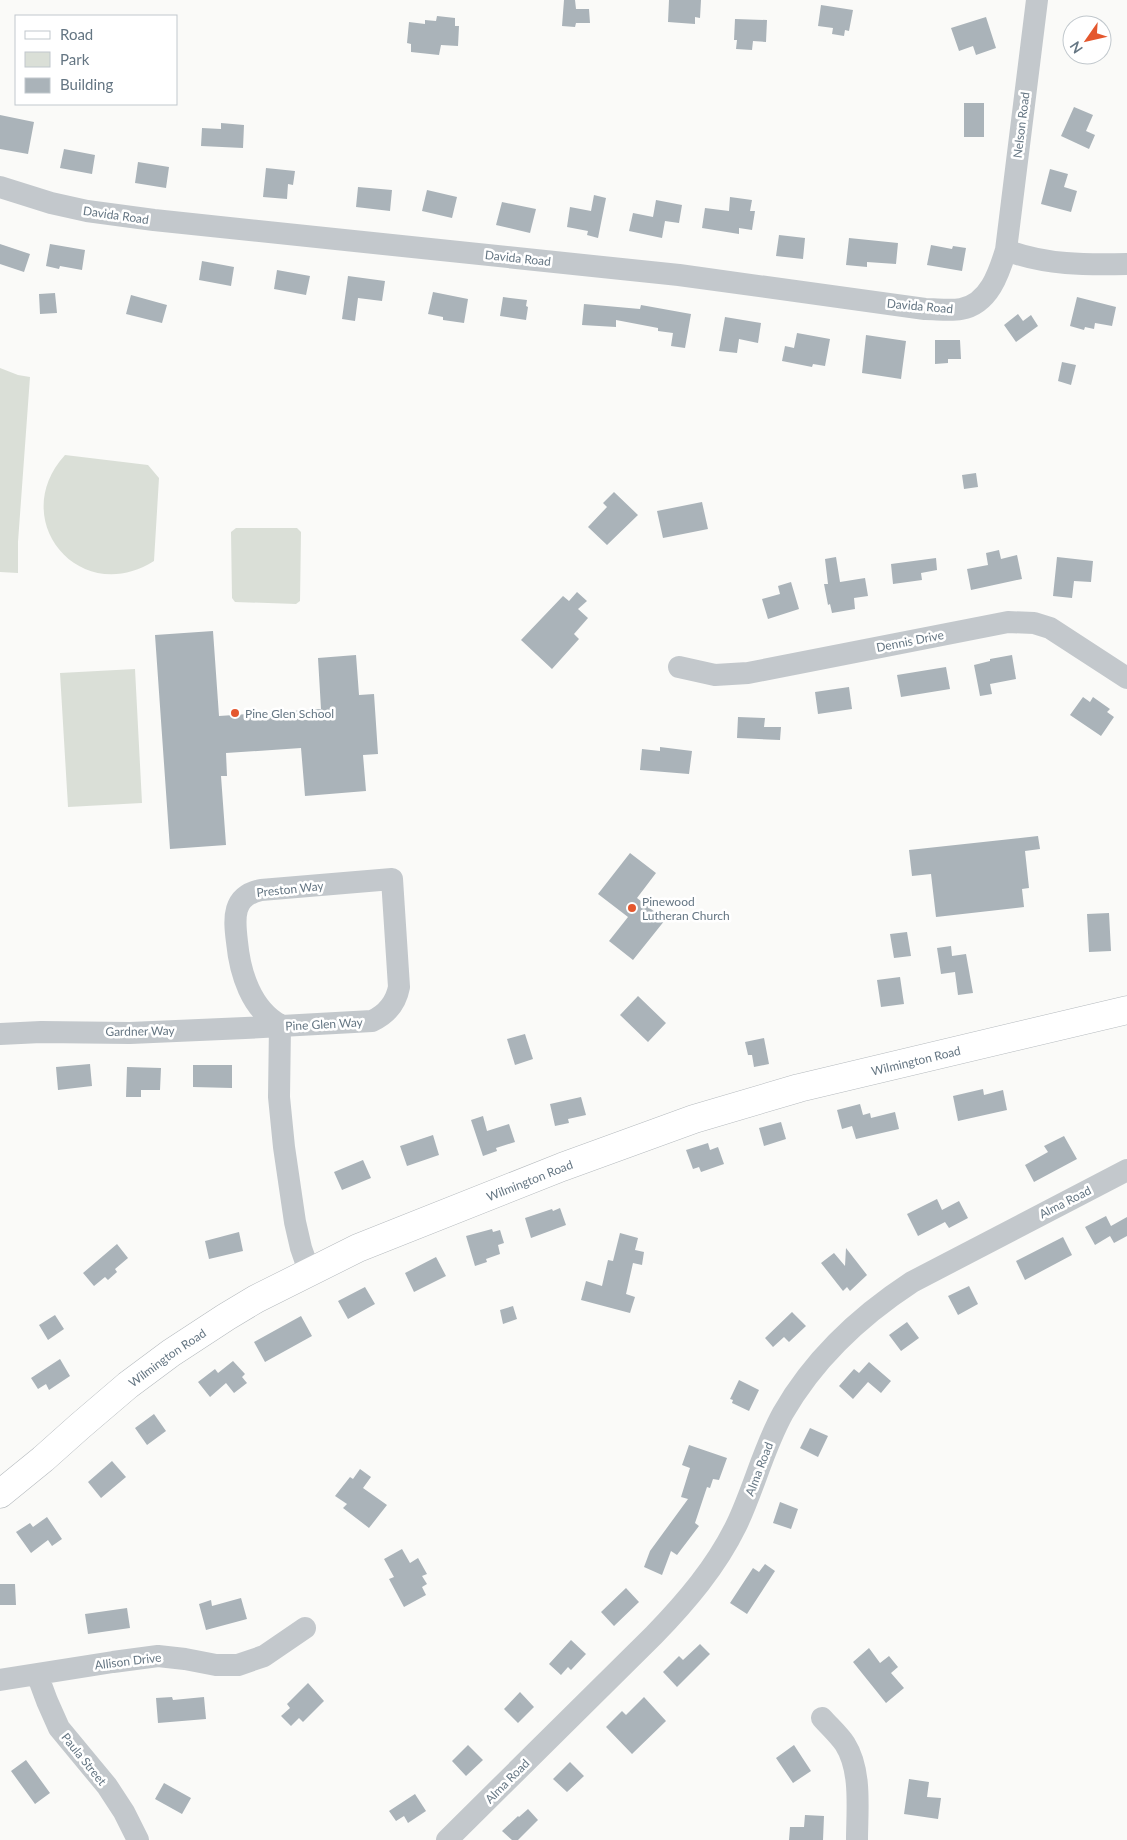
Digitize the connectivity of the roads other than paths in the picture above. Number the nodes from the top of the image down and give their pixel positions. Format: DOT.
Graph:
graph roads {
  1 [pos="1036,0"];
  2 [pos="0,187"];
  3 [pos="1006,250"];
  4 [pos="1127,264"];
  5 [pos="679,667"];
  6 [pos="1127,678"];
  7 [pos="392,880"];
  8 [pos="1127,1010"];
  9 [pos="280,1025"];
  10 [pos="0,1034"];
  11 [pos="1127,1170"];
  12 [pos="309,1271"];
  13 [pos="0,1494"];
  14 [pos="305,1628"];
  15 [pos="37,1674"];
  16 [pos="0,1680"];
  17 [pos="822,1718"];
  18 [pos="138,1840"];
  19 [pos="447,1840"];
  20 [pos="856,1840"];
  1 -- 3 [label="street, Nelson Road"];
  2 -- 3 [label="street, Davida Road"];
  3 -- 4 [label="street"];
  5 -- 6 [label="street, Dennis Drive"];
  7 -- 9 [label="street, Pine Glen Way"];
  7 -- 9 [label="street, Preston Way"];
  8 -- 12 [label="main road, Wilmington Road"];
  9 -- 10 [label="street, Gardner Way"];
  9 -- 12 [label="street, Pine Glen Way"];
  11 -- 19 [label="street, Alma Road"];
  12 -- 13 [label="main road, Wilmington Road"];
  14 -- 15 [label="street, Allison Drive"];
  15 -- 16 [label="street, Allison Drive"];
  15 -- 18 [label="street, Paula Street"];
  17 -- 20 [label="street"];
}
